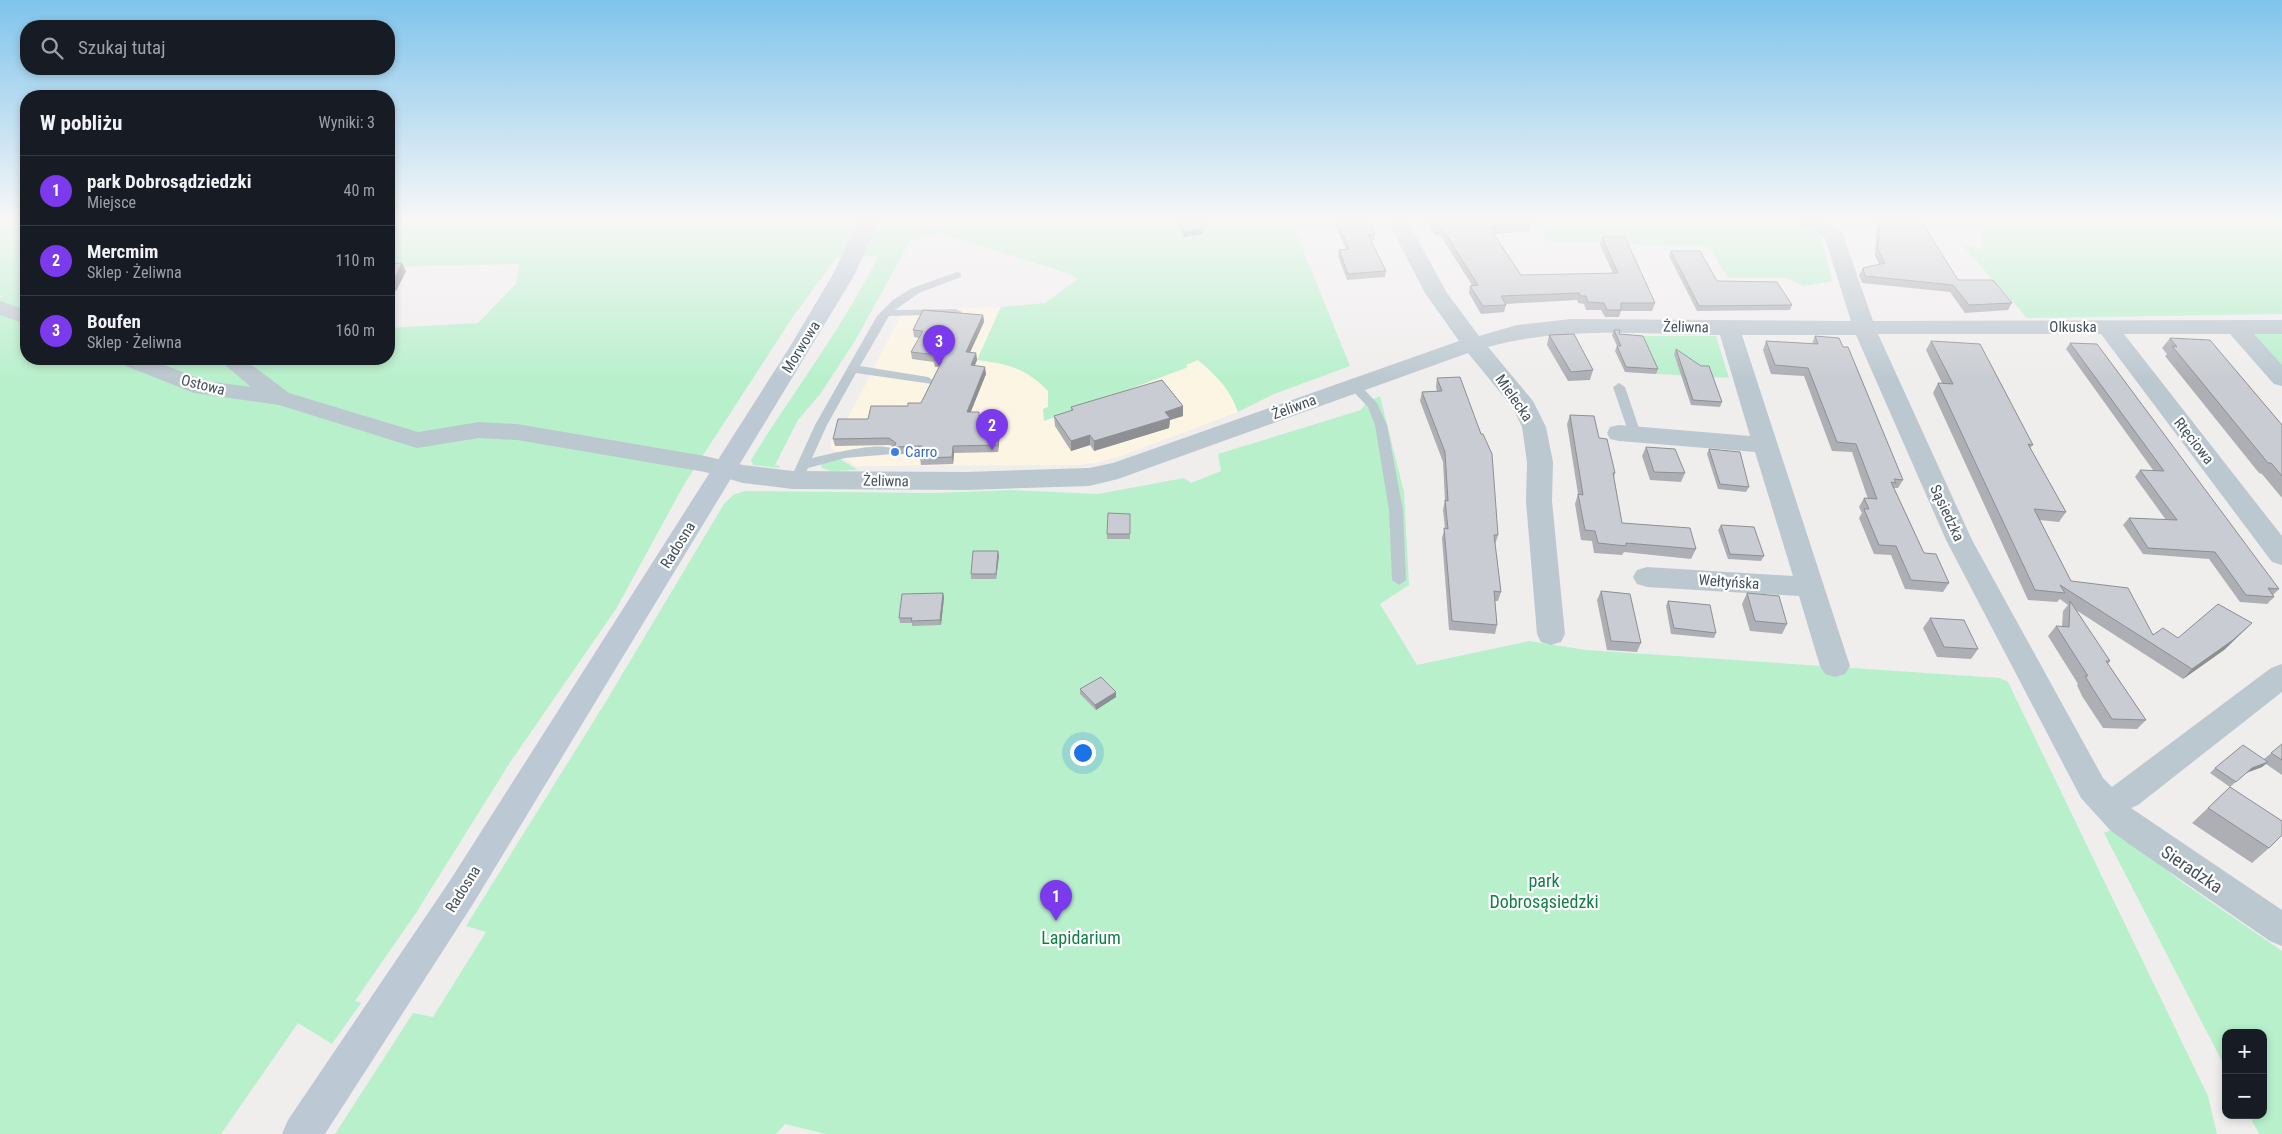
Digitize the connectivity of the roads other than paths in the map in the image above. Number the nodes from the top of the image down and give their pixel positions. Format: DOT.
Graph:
graph roads {
  1 [pos="845,273"];
  2 [pos="1425,273"];
  3 [pos="1848,273"];
  4 [pos="957,275"];
  5 [pos="0,308"];
  6 [pos="887,310"];
  7 [pos="956,312"];
  8 [pos="20,315"];
  9 [pos="2107,327"];
  10 [pos="2236,327"];
  11 [pos="2282,327"];
  12 [pos="1729,328"];
  13 [pos="1864,328"];
  14 [pos="1473,343"];
  15 [pos="144,365"];
  16 [pos="238,365"];
  17 [pos="853,370"];
  18 [pos="2282,379"];
  19 [pos="928,381"];
  20 [pos="1354,386"];
  21 [pos="1619,387"];
  22 [pos="281,398"];
  23 [pos="1627,434"];
  24 [pos="1766,445"];
  25 [pos="889,451"];
  26 [pos="725,469"];
  27 [pos="799,472"];
  28 [pos="2282,555"];
  29 [pos="1647,577"];
  30 [pos="1399,580"];
  31 [pos="1811,587"];
  32 [pos="1551,634"];
  33 [pos="1836,666"];
  34 [pos="2279,683"];
  35 [pos="2106,804"];
  36 [pos="2282,930"];
  37 [pos="302,1134"];
  1 -- 26 [label="main road, Morwowa"];
  2 -- 14 [label="street, Mielecka"];
  3 -- 13 [label="street, Sąsiedzka"];
  4 -- 6 [label="lane"];
  5 -- 8 [label="street"];
  6 -- 7 [label="lane"];
  6 -- 17 [label="lane"];
  9 -- 10 [label="street, Olkuska"];
  9 -- 13 [label="street, Olkuska"];
  9 -- 28 [label="street, Rtęciowa"];
  10 -- 11 [label="street, Olkuska"];
  10 -- 18 [label="street"];
  12 -- 13 [label="street, Żeliwna"];
  12 -- 14 [label="street, Żeliwna"];
  12 -- 24 [label="street"];
  13 -- 35 [label="street, Sąsiedzka"];
  14 -- 20 [label="street, Żeliwna"];
  14 -- 32 [label="street, Mielecka"];
  15 -- 22 [label="street, Ostowa"];
  16 -- 22 [label="street"];
  17 -- 19 [label="lane"];
  17 -- 27 [label="lane"];
  20 -- 27 [label="street, Żeliwna"];
  20 -- 30 [label="lane"];
  21 -- 23 [label="lane"];
  22 -- 26 [label="street"];
  23 -- 24 [label="street"];
  24 -- 31 [label="street"];
  25 -- 27 [label="lane"];
  26 -- 27 [label="street, Żeliwna"];
  26 -- 37 [label="main road, Radosna"];
  29 -- 31 [label="street, Wełtyńska"];
  31 -- 33 [label="street"];
  34 -- 35 [label="street"];
  35 -- 36 [label="street, Sieradzka"];
}
